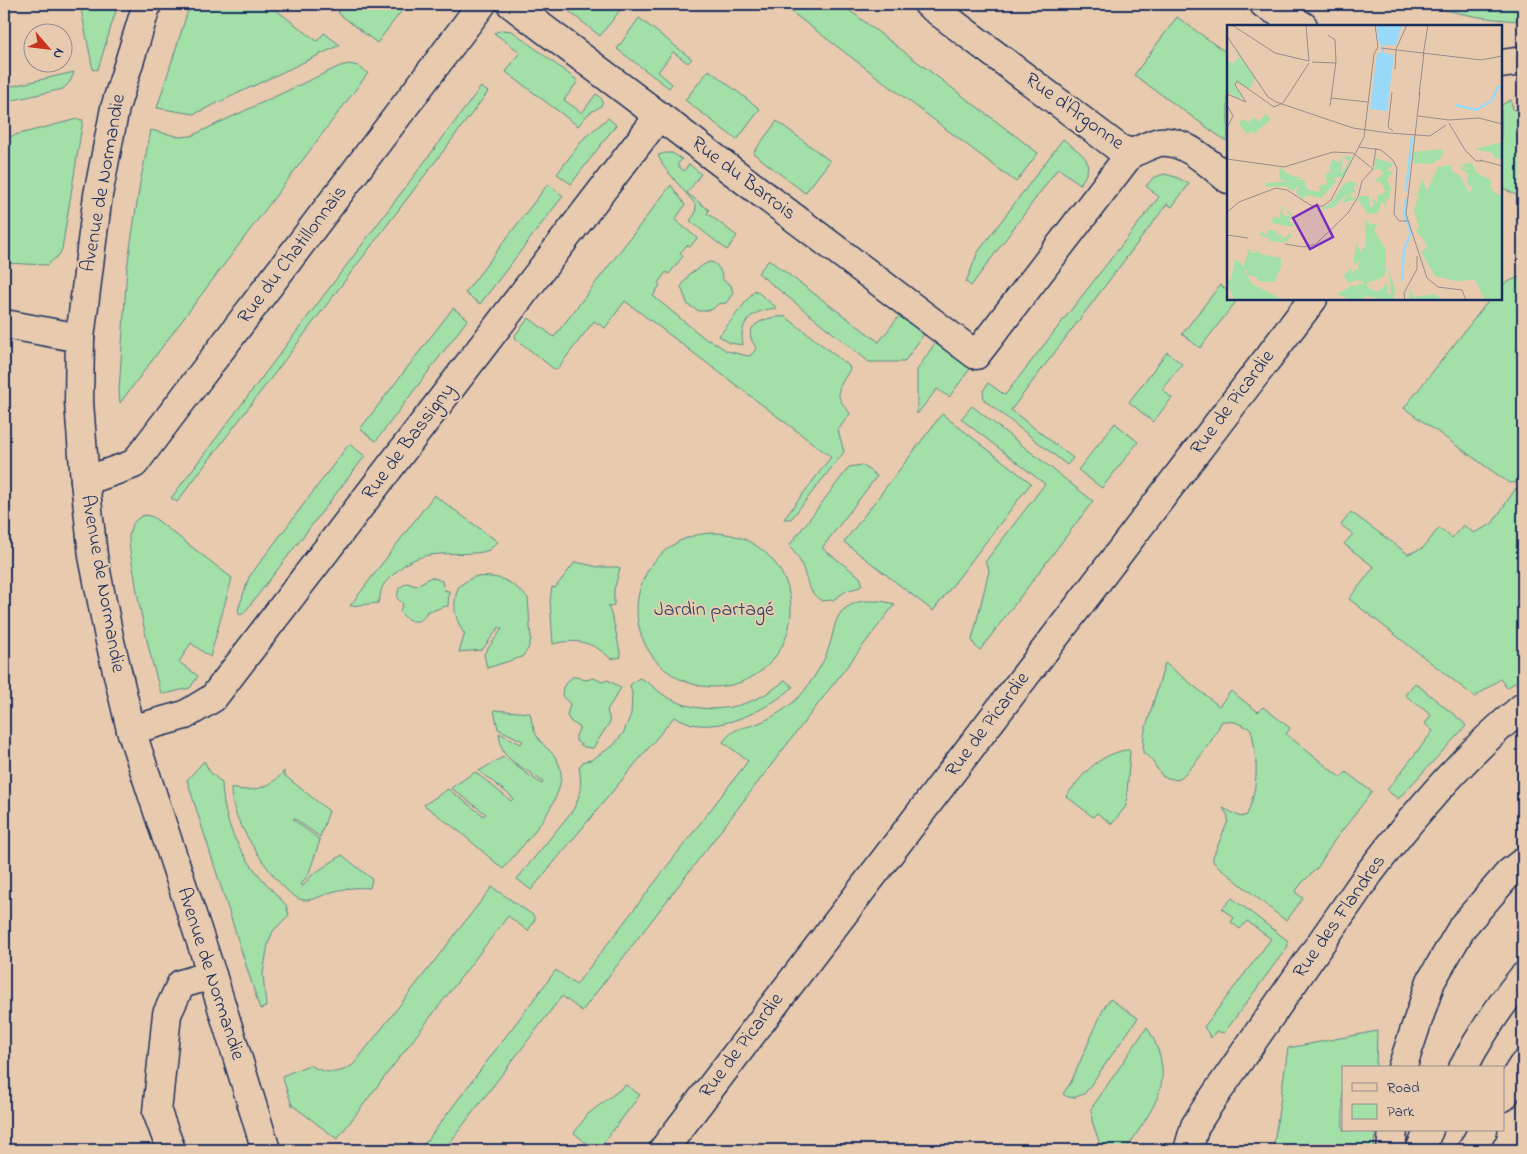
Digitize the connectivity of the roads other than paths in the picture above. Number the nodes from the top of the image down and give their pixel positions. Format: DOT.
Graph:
graph roads {
  1 [pos="147,4"];
  2 [pos="482,4"];
  3 [pos="511,4"];
  4 [pos="928,4"];
  5 [pos="1264,4"];
  6 [pos="1301,25"];
  7 [pos="1523,61"];
  8 [pos="1502,64"];
  9 [pos="659,116"];
  10 [pos="1131,153"];
  11 [pos="1227,178"];
  12 [pos="1311,300"];
  13 [pos="4,325"];
  14 [pos="80,338"];
  15 [pos="84,481"];
  16 [pos="1523,707"];
  17 [pos="131,730"];
  18 [pos="1523,862"];
  19 [pos="212,975"];
  20 [pos="1523,977"];
  21 [pos="1523,1065"];
  22 [pos="1403,1066"];
  23 [pos="1464,1066"];
  24 [pos="1504,1095"];
  25 [pos="1393,1132"];
  26 [pos="1428,1132"];
  27 [pos="1482,1132"];
  28 [pos="171,1150"];
  29 [pos="266,1150"];
  30 [pos="663,1150"];
  31 [pos="1188,1150"];
  32 [pos="1391,1150"];
  33 [pos="1420,1150"];
  34 [pos="1472,1150"];
  1 -- 14 [label="street, Avenue de Normandie"];
  2 -- 15 [label="street, Rue du Chatillonnais"];
  3 -- 9 [label="street, Rue du Barrois"];
  4 -- 10 [label="street, Rue d'Argonne"];
  5 -- 6 [label="street"];
  7 -- 8 [label="street"];
  9 -- 10 [label="street, Rue du Barrois"];
  9 -- 17 [label="street, Rue de Bassigny"];
  10 -- 11 [label="street, Rue d'Argonne"];
  12 -- 30 [label="street, Rue de Picardie"];
  13 -- 14 [label="street"];
  14 -- 15 [label="street, Avenue de Normandie"];
  15 -- 17 [label="street, Avenue de Normandie"];
  16 -- 31 [label="street, Rue des Flandres"];
  17 -- 19 [label="street, Avenue de Normandie"];
  18 -- 22 [label="street"];
  19 -- 28 [label="street"];
  19 -- 29 [label="street, Avenue de Normandie"];
  20 -- 23 [label="street"];
  21 -- 24 [label="street"];
  25 -- 32 [label="street"];
  26 -- 33 [label="street"];
  27 -- 34 [label="street"];
}
